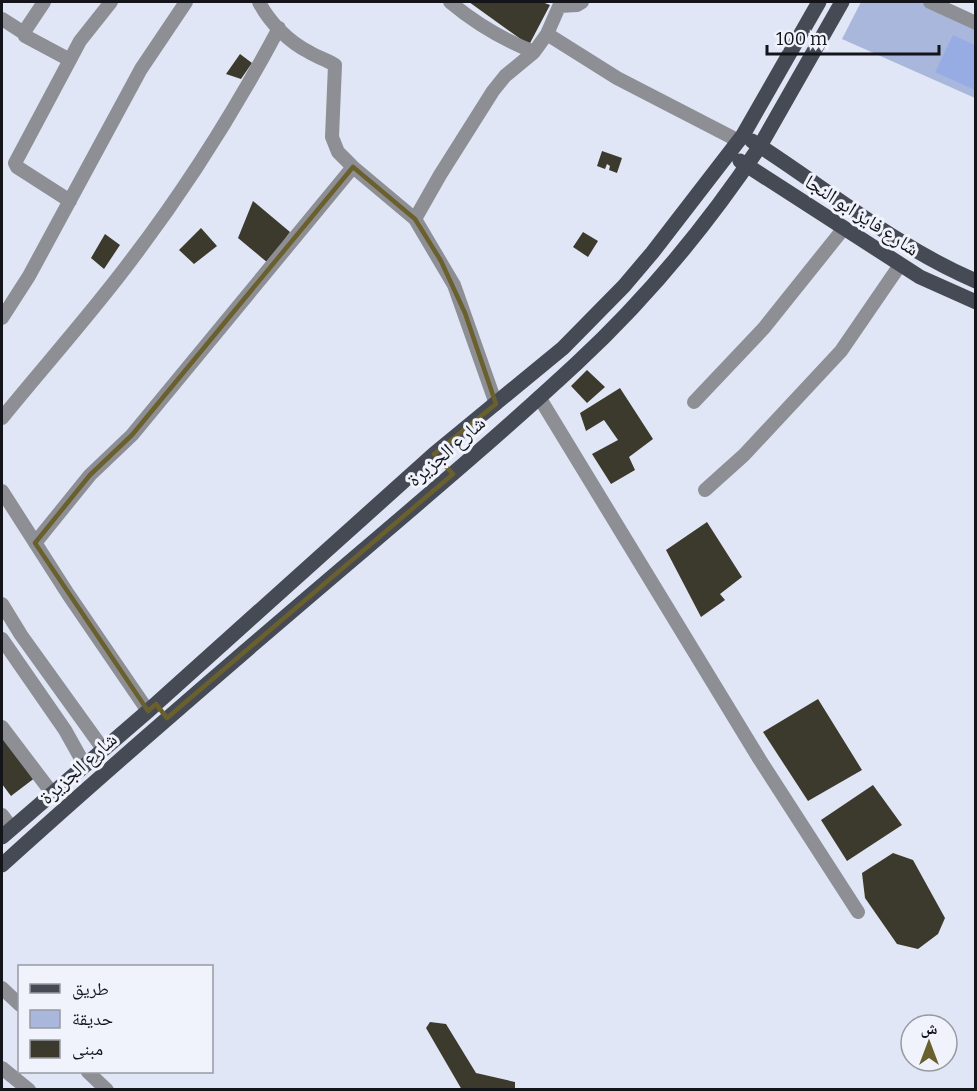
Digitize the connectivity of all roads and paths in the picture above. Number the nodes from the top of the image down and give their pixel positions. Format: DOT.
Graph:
graph roads {
  1 [pos="44,2"];
  2 [pos="111,2"];
  3 [pos="186,2"];
  4 [pos="259,2"];
  5 [pos="450,2"];
  6 [pos="582,2"];
  7 [pos="819,2"];
  8 [pos="842,2"];
  9 [pos="930,2"];
  10 [pos="561,4"];
  11 [pos="2,20"];
  12 [pos="975,23"];
  13 [pos="279,28"];
  14 [pos="24,33"];
  15 [pos="547,34"];
  16 [pos="534,52"];
  17 [pos="70,60"];
  18 [pos="741,138"];
  19 [pos="760,146"];
  20 [pos="730,154"];
  21 [pos="747,165"];
  22 [pos="353,167"];
  23 [pos="70,201"];
  24 [pos="415,219"];
  25 [pos="844,228"];
  26 [pos="900,265"];
  27 [pos="975,281"];
  28 [pos="975,302"];
  29 [pos="2,318"];
  30 [pos="539,397"];
  31 [pos="694,402"];
  32 [pos="496,404"];
  33 [pos="2,418"];
  34 [pos="434,454"];
  35 [pos="453,474"];
  36 [pos="705,490"];
  37 [pos="2,491"];
  38 [pos="35,543"];
  39 [pos="2,604"];
  40 [pos="2,639"];
  41 [pos="148,710"];
  42 [pos="167,718"];
  43 [pos="2,728"];
  44 [pos="152,730"];
  45 [pos="103,749"];
  46 [pos="84,764"];
  47 [pos="52,793"];
  48 [pos="2,815"];
  49 [pos="7,833"];
  50 [pos="2,864"];
  51 [pos="858,912"];
  52 [pos="2,988"];
  53 [pos="18,1003"];
  54 [pos="2,1068"];
  55 [pos="90,1073"];
  56 [pos="29,1089"];
  57 [pos="107,1089"];
  1 -- 14 [label="street"];
  2 -- 17 [label="street"];
  3 -- 23 [label="street"];
  4 -- 13 [label="street"];
  5 -- 16 [label="street"];
  6 -- 10 [label="street"];
  7 -- 18 [label="main road, شارع الجزيرة"];
  8 -- 19 [label="main road, شارع الجزيرة"];
  9 -- 12 [label="street"];
  10 -- 15 [label="street"];
  11 -- 14 [label="street"];
  13 -- 22 [label="street"];
  13 -- 33 [label="street"];
  14 -- 17 [label="street"];
  15 -- 16 [label="street"];
  15 -- 18 [label="street"];
  16 -- 24 [label="street"];
  17 -- 23 [label="street"];
  18 -- 19 [label="main road, شارع فايز ابو النجا"];
  18 -- 20 [label="main road, شارع الجزيرة"];
  19 -- 21 [label="main road, شارع الجزيرة"];
  19 -- 27 [label="main road, شارع فايز ابو النجا"];
  20 -- 21 [label="main road, شارع فايز ابو النجا"];
  20 -- 32 [label="main road, شارع الجزيرة"];
  21 -- 25 [label="main road, شارع فايز ابو النجا"];
  21 -- 30 [label="main road, شارع الجزيرة"];
  22 -- 24 [label="street"];
  22 -- 38 [label="street"];
  23 -- 29 [label="street"];
  24 -- 32 [label="street"];
  25 -- 26 [label="main road, شارع فايز ابو النجا"];
  25 -- 31 [label="street"];
  26 -- 28 [label="main road, شارع فايز ابو النجا"];
  26 -- 36 [label="street"];
  30 -- 35 [label="main road, شارع الجزيرة"];
  30 -- 51 [label="street"];
  32 -- 34 [label="main road, شارع الجزيرة"];
  34 -- 35 [label="main road"];
  34 -- 41 [label="main road, شارع الجزيرة"];
  35 -- 42 [label="main road, شارع الجزيرة"];
  37 -- 38 [label="street"];
  38 -- 41 [label="street"];
  39 -- 45 [label="street"];
  40 -- 46 [label="street"];
  41 -- 42 [label="main road"];
  41 -- 44 [label="main road"];
  41 -- 45 [label="main road, شارع الجزيرة"];
  42 -- 44 [label="main road, شارع الجزيرة"];
  43 -- 47 [label="street"];
  44 -- 50 [label="main road, شارع الجزيرة"];
  45 -- 46 [label="main road, شارع الجزيرة"];
  46 -- 47 [label="main road, شارع الجزيرة"];
  47 -- 49 [label="main road, شارع الجزيرة"];
  48 -- 49 [label="street"];
  52 -- 53 [label="street"];
  54 -- 56 [label="street"];
  55 -- 57 [label="street"];
}
